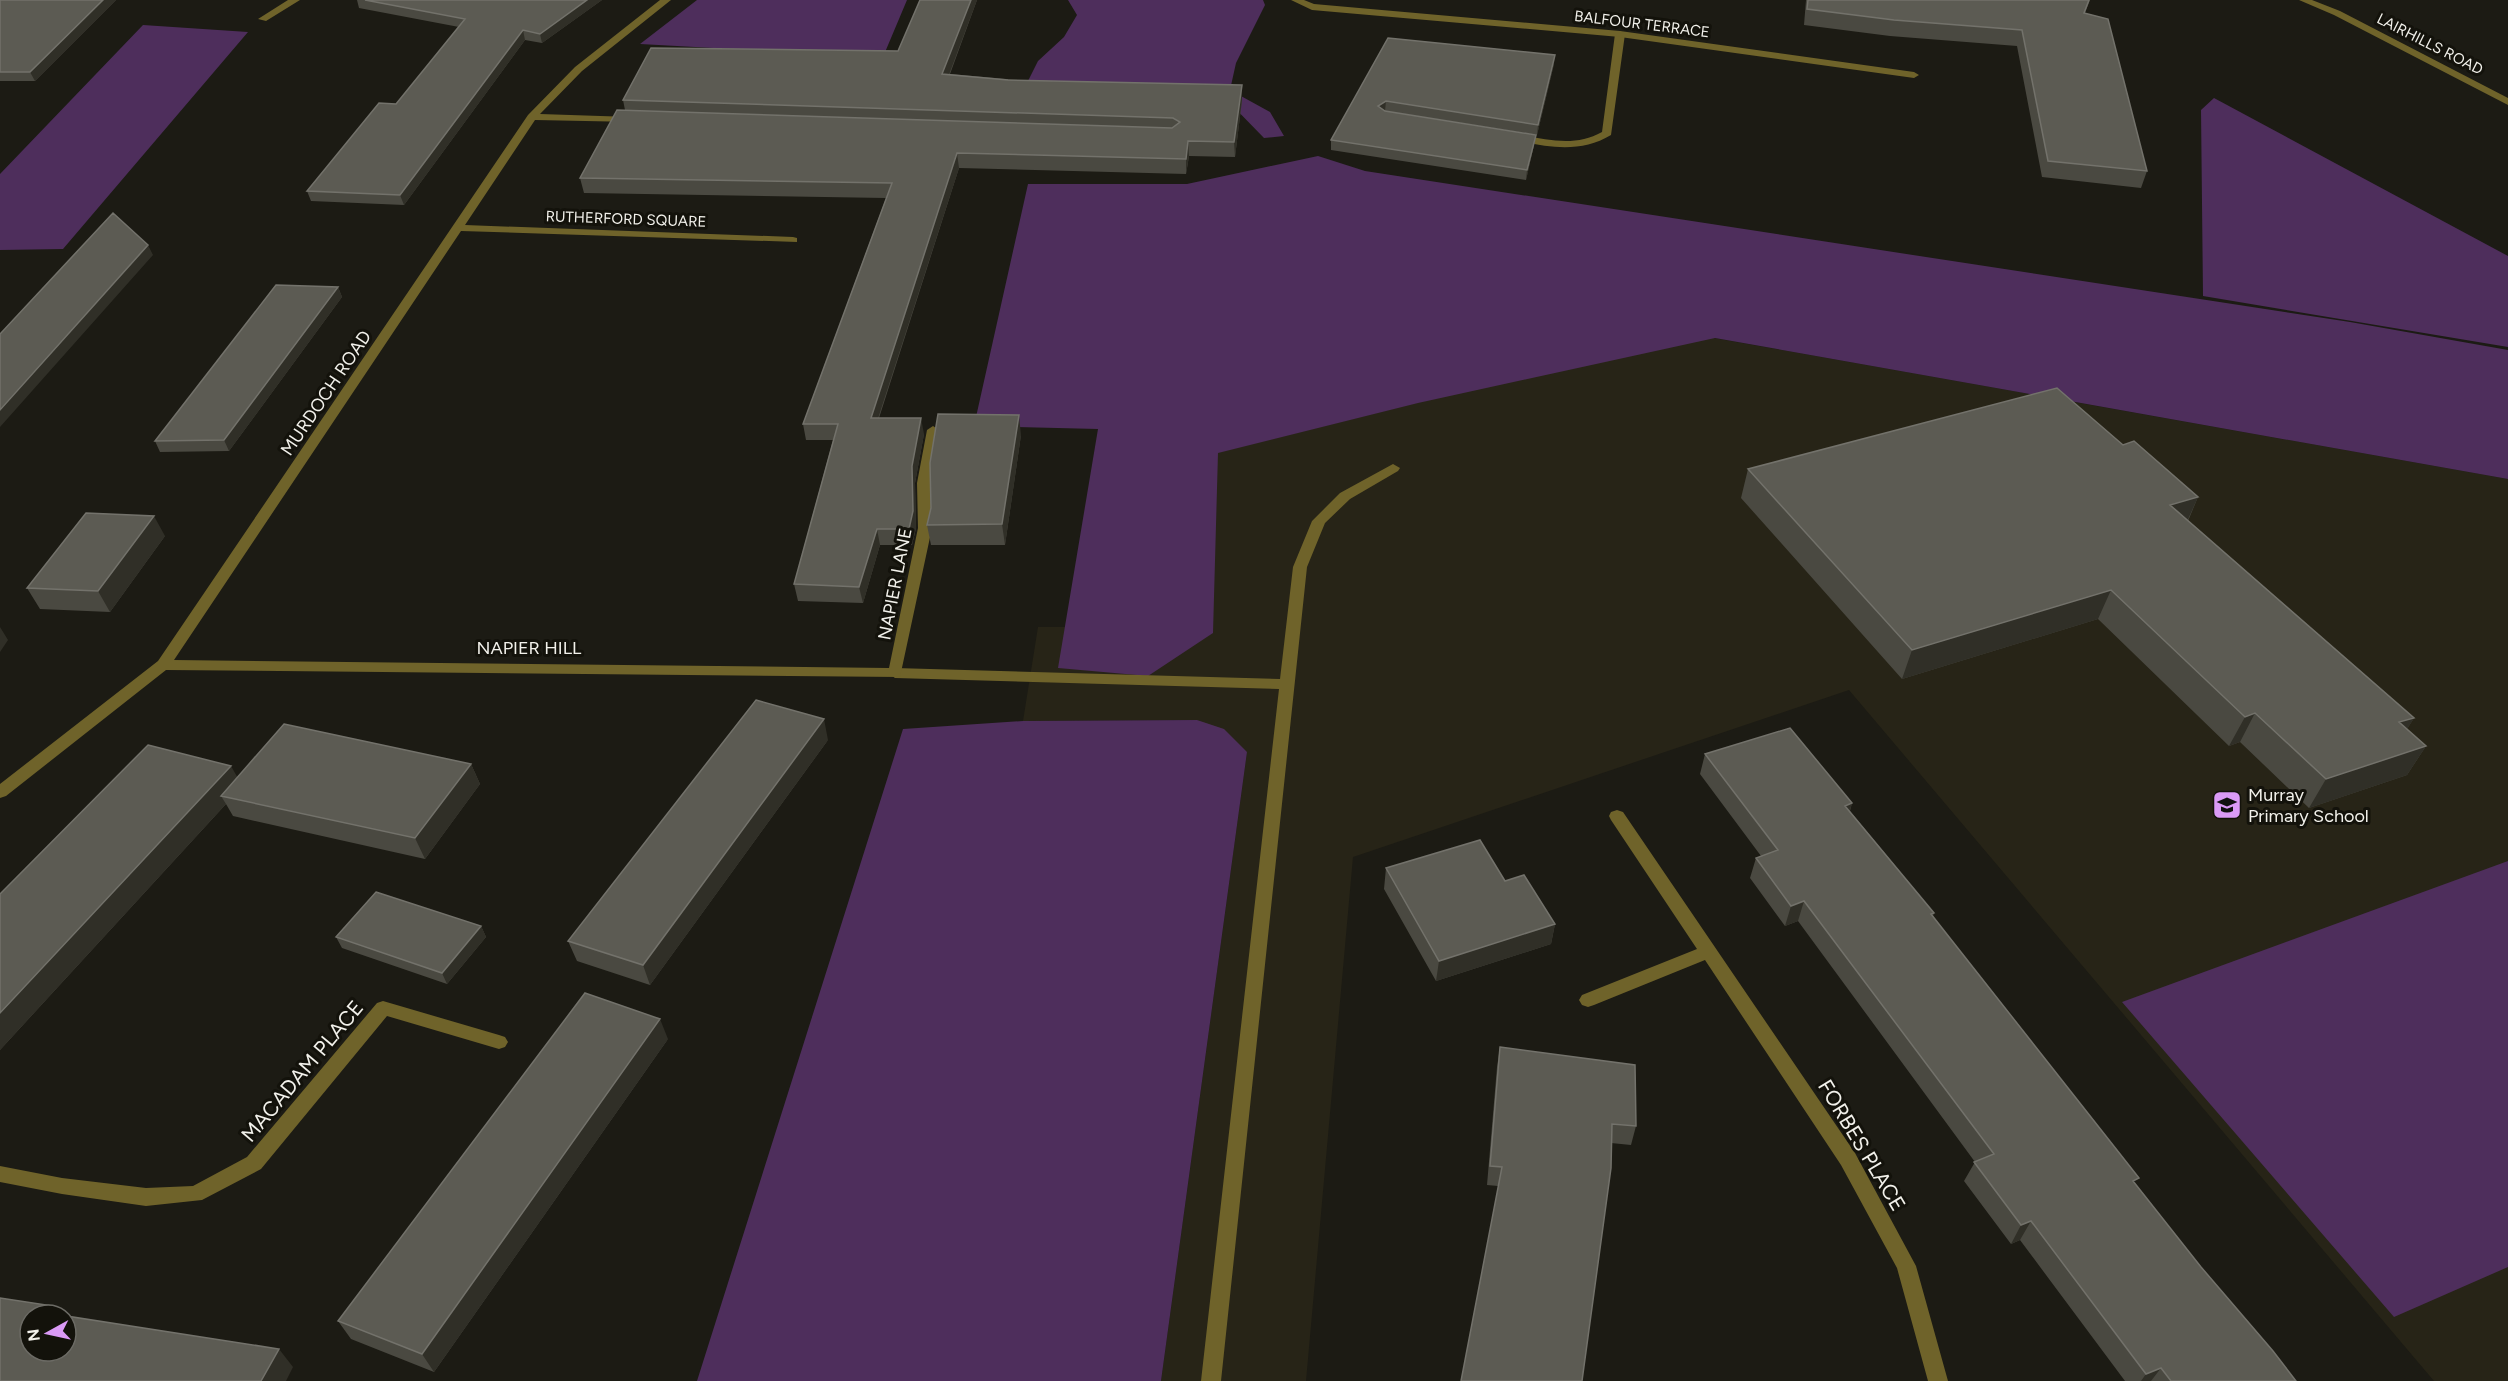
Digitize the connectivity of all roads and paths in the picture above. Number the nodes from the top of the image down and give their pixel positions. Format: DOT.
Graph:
graph roads {
  1 [pos="295,0"];
  2 [pos="666,0"];
  3 [pos="1296,0"];
  4 [pos="2304,0"];
  5 [pos="263,19"];
  6 [pos="1620,34"];
  7 [pos="1914,75"];
  8 [pos="2508,102"];
  9 [pos="532,117"];
  10 [pos="639,120"];
  11 [pos="1502,135"];
  12 [pos="459,228"];
  13 [pos="793,240"];
  14 [pos="933,430"];
  15 [pos="1393,468"];
  16 [pos="162,665"];
  17 [pos="895,673"];
  18 [pos="1286,684"];
  19 [pos="0,792"];
  20 [pos="1617,816"];
  21 [pos="1708,951"];
  22 [pos="1588,1000"];
  23 [pos="499,1042"];
  24 [pos="0,1174"];
  25 [pos="1211,1381"];
  26 [pos="1938,1381"];
  1 -- 5 [label="street"];
  2 -- 9 [label="street, MURDOCH ROAD"];
  3 -- 6 [label="street, BALFOUR TERRACE"];
  4 -- 8 [label="street, LAIRHILLS ROAD"];
  6 -- 7 [label="street, BALFOUR TERRACE"];
  6 -- 11 [label="street"];
  9 -- 10 [label="street"];
  9 -- 12 [label="street, MURDOCH ROAD"];
  12 -- 13 [label="street, RUTHERFORD SQUARE"];
  12 -- 16 [label="street, MURDOCH ROAD"];
  14 -- 17 [label="street, NAPIER LANE"];
  15 -- 18 [label="street"];
  16 -- 17 [label="street, NAPIER HILL"];
  16 -- 19 [label="street, MURDOCH ROAD"];
  17 -- 18 [label="street, NAPIER HILL"];
  18 -- 25 [label="street"];
  20 -- 21 [label="street, FORBES PLACE"];
  21 -- 22 [label="street"];
  21 -- 26 [label="street, FORBES PLACE"];
  23 -- 24 [label="street, MACADAM PLACE"];
}
